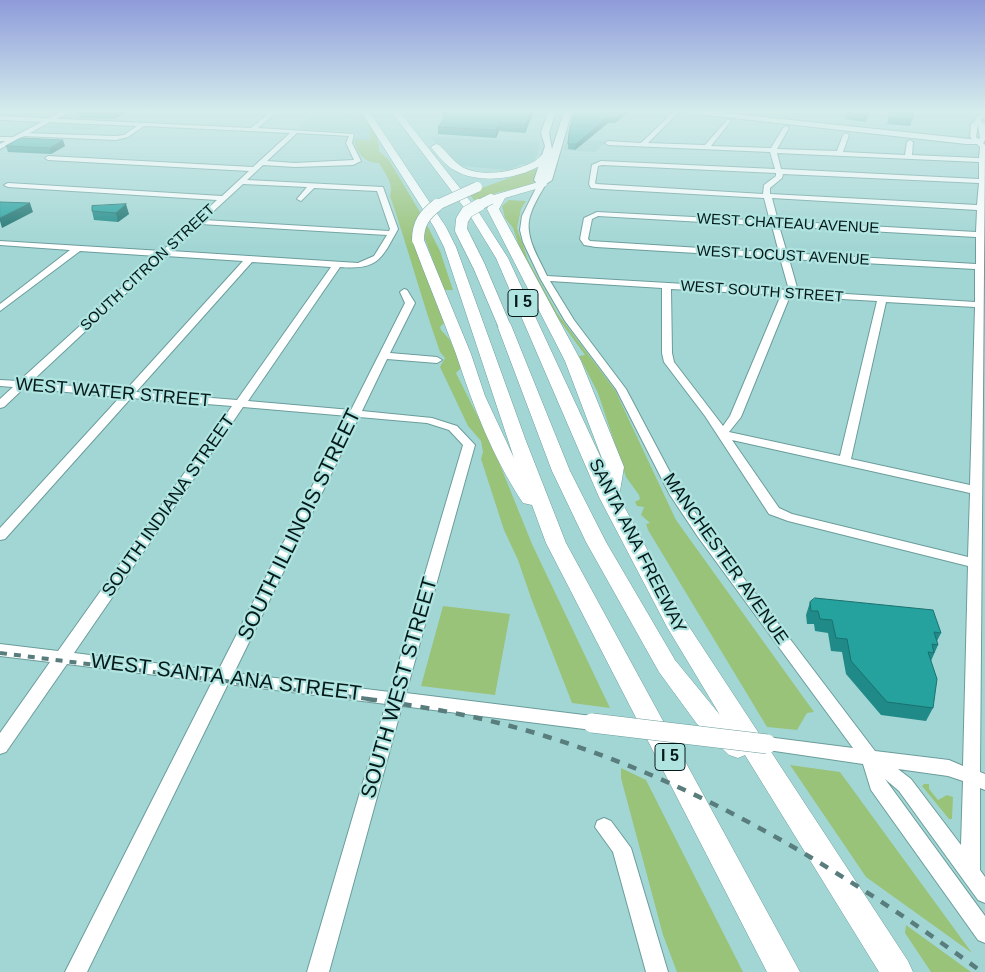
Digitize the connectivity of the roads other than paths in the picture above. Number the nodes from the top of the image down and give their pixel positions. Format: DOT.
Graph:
graph roads {
  1 [pos="268,156"];
  2 [pos="356,156"];
  3 [pos="394,156"];
  4 [pos="430,156"];
  5 [pos="444,156"];
  6 [pos="546,156"];
  7 [pos="548,156"];
  8 [pos="554,156"];
  9 [pos="775,156"];
  10 [pos="893,156"];
  11 [pos="983,156"];
  12 [pos="908,157"];
  13 [pos="48,158"];
  14 [pos="983,160"];
  15 [pos="258,166"];
  16 [pos="524,169"];
  17 [pos="779,171"];
  18 [pos="982,181"];
  19 [pos="240,182"];
  20 [pos="542,184"];
  21 [pos="8,186"];
  22 [pos="312,186"];
  23 [pos="767,195"];
  24 [pos="500,196"];
  25 [pos="223,198"];
  26 [pos="534,198"];
  27 [pos="301,199"];
  28 [pos="983,207"];
  29 [pos="197,222"];
  30 [pos="775,224"];
  31 [pos="391,233"];
  32 [pos="982,235"];
  33 [pos="0,243"];
  34 [pos="587,243"];
  35 [pos="78,248"];
  36 [pos="163,253"];
  37 [pos="784,256"];
  38 [pos="250,259"];
  39 [pos="337,264"];
  40 [pos="981,266"];
  41 [pos="544,278"];
  42 [pos="666,286"];
  43 [pos="404,292"];
  44 [pos="790,294"];
  45 [pos="882,299"];
  46 [pos="979,305"];
  47 [pos="0,308"];
  48 [pos="504,325"];
  49 [pos="982,331"];
  50 [pos="384,356"];
  51 [pos="437,360"];
  52 [pos="981,380"];
  53 [pos="0,383"];
  54 [pos="22,385"];
  55 [pos="130,394"];
  56 [pos="239,403"];
  57 [pos="0,405"];
  58 [pos="355,413"];
  59 [pos="435,422"];
  60 [pos="722,434"];
  61 [pos="846,460"];
  62 [pos="976,490"];
  63 [pos="609,497"];
  64 [pos="0,536"];
  65 [pos="556,543"];
  66 [pos="975,563"];
  67 [pos="0,650"];
  68 [pos="64,658"];
  69 [pos="224,677"];
  70 [pos="397,699"];
  71 [pos="0,747"];
  72 [pos="870,757"];
  73 [pos="978,779"];
  74 [pos="778,783"];
  75 [pos="604,828"];
  76 [pos="970,873"];
  77 [pos="985,893"];
  78 [pos="985,933"];
  79 [pos="76,972"];
  80 [pos="318,972"];
  81 [pos="657,972"];
  82 [pos="784,972"];
  83 [pos="897,972"];
  1 -- 15 [label="street, SOUTH CITRON STREET"];
  2 -- 15 [label="street"];
  3 -- 65 [label="highway, I 5"];
  4 -- 63 [label="highway, SANTA ANA FREEWAY / I 5"];
  5 -- 16 [label="highway"];
  6 -- 16 [label="highway"];
  7 -- 20 [label="main road"];
  8 -- 20 [label="main road"];
  9 -- 17 [label="street"];
  10 -- 12 [label="street"];
  11 -- 14 [label="street"];
  12 -- 14 [label="street"];
  13 -- 15 [label="street"];
  14 -- 18 [label="street"];
  15 -- 19 [label="street, SOUTH CITRON STREET"];
  16 -- 65 [label="highway, bridge"];
  17 -- 18 [label="street"];
  17 -- 23 [label="street"];
  17 -- 23 [label="street"];
  18 -- 28 [label="street"];
  19 -- 22 [label="street"];
  19 -- 25 [label="street, SOUTH CITRON STREET"];
  20 -- 24 [label="highway"];
  20 -- 26 [label="street, MANCHESTER AVENUE"];
  21 -- 25 [label="street"];
  22 -- 27 [label="street"];
  22 -- 31 [label="street"];
  23 -- 28 [label="street"];
  23 -- 30 [label="street"];
  24 -- 26 [label="highway"];
  24 -- 48 [label="highway, bridge"];
  24 -- 63 [label="highway"];
  25 -- 29 [label="street, SOUTH CITRON STREET"];
  26 -- 41 [label="street, MANCHESTER AVENUE"];
  28 -- 32 [label="street"];
  29 -- 31 [label="street"];
  29 -- 36 [label="street, SOUTH CITRON STREET"];
  30 -- 32 [label="street, WEST CHATEAU AVENUE"];
  30 -- 34 [label="street, WEST CHATEAU AVENUE"];
  30 -- 37 [label="street"];
  31 -- 39 [label="street"];
  32 -- 40 [label="street"];
  33 -- 35 [label="street"];
  34 -- 37 [label="street, WEST LOCUST AVENUE"];
  35 -- 36 [label="street"];
  35 -- 47 [label="street"];
  36 -- 38 [label="street"];
  36 -- 54 [label="street, SOUTH CITRON STREET"];
  37 -- 40 [label="street, WEST LOCUST AVENUE"];
  37 -- 44 [label="street"];
  38 -- 39 [label="street"];
  38 -- 55 [label="street"];
  39 -- 56 [label="street, SOUTH INDIANA STREET"];
  40 -- 46 [label="street"];
  41 -- 42 [label="street, WEST SOUTH STREET"];
  41 -- 72 [label="street, MANCHESTER AVENUE"];
  42 -- 44 [label="street, WEST SOUTH STREET"];
  42 -- 60 [label="street"];
  43 -- 50 [label="street, SOUTH ILLINOIS STREET"];
  44 -- 45 [label="street, WEST SOUTH STREET"];
  44 -- 60 [label="street"];
  45 -- 46 [label="street, WEST SOUTH STREET"];
  45 -- 61 [label="street"];
  46 -- 49 [label="street"];
  48 -- 74 [label="highway"];
  49 -- 52 [label="street"];
  50 -- 51 [label="street"];
  50 -- 58 [label="street, SOUTH ILLINOIS STREET"];
  52 -- 62 [label="street"];
  53 -- 54 [label="street, WEST WATER STREET"];
  54 -- 55 [label="street, WEST WATER STREET"];
  54 -- 57 [label="street, SOUTH CITRON STREET"];
  55 -- 56 [label="street, WEST WATER STREET"];
  55 -- 64 [label="street"];
  56 -- 58 [label="street, WEST WATER STREET"];
  56 -- 68 [label="street, SOUTH INDIANA STREET"];
  58 -- 59 [label="street, WEST WATER STREET"];
  58 -- 69 [label="street, SOUTH ILLINOIS STREET"];
  59 -- 70 [label="street, SOUTH WEST STREET"];
  60 -- 61 [label="street"];
  60 -- 66 [label="street"];
  61 -- 62 [label="street"];
  62 -- 66 [label="street"];
  63 -- 74 [label="highway, SANTA ANA FREEWAY / I 5"];
  65 -- 82 [label="highway, I 5"];
  66 -- 73 [label="street"];
  67 -- 68 [label="street, WEST SANTA ANA STREET"];
  68 -- 69 [label="street, WEST SANTA ANA STREET"];
  68 -- 71 [label="street, SOUTH INDIANA STREET"];
  69 -- 70 [label="street, WEST SANTA ANA STREET"];
  69 -- 79 [label="street, SOUTH ILLINOIS STREET"];
  70 -- 72 [label="street, WEST SANTA ANA STREET, bridge"];
  70 -- 80 [label="street, SOUTH WEST STREET"];
  72 -- 73 [label="street, WEST SANTA ANA STREET"];
  72 -- 76 [label="street, MANCHESTER AVENUE"];
  72 -- 78 [label="street, MANCHESTER AVENUE"];
  73 -- 76 [label="street"];
  74 -- 83 [label="highway, SANTA ANA FREEWAY / I 5"];
  75 -- 81 [label="street"];
  76 -- 77 [label="street, MANCHESTER AVENUE"];
}
